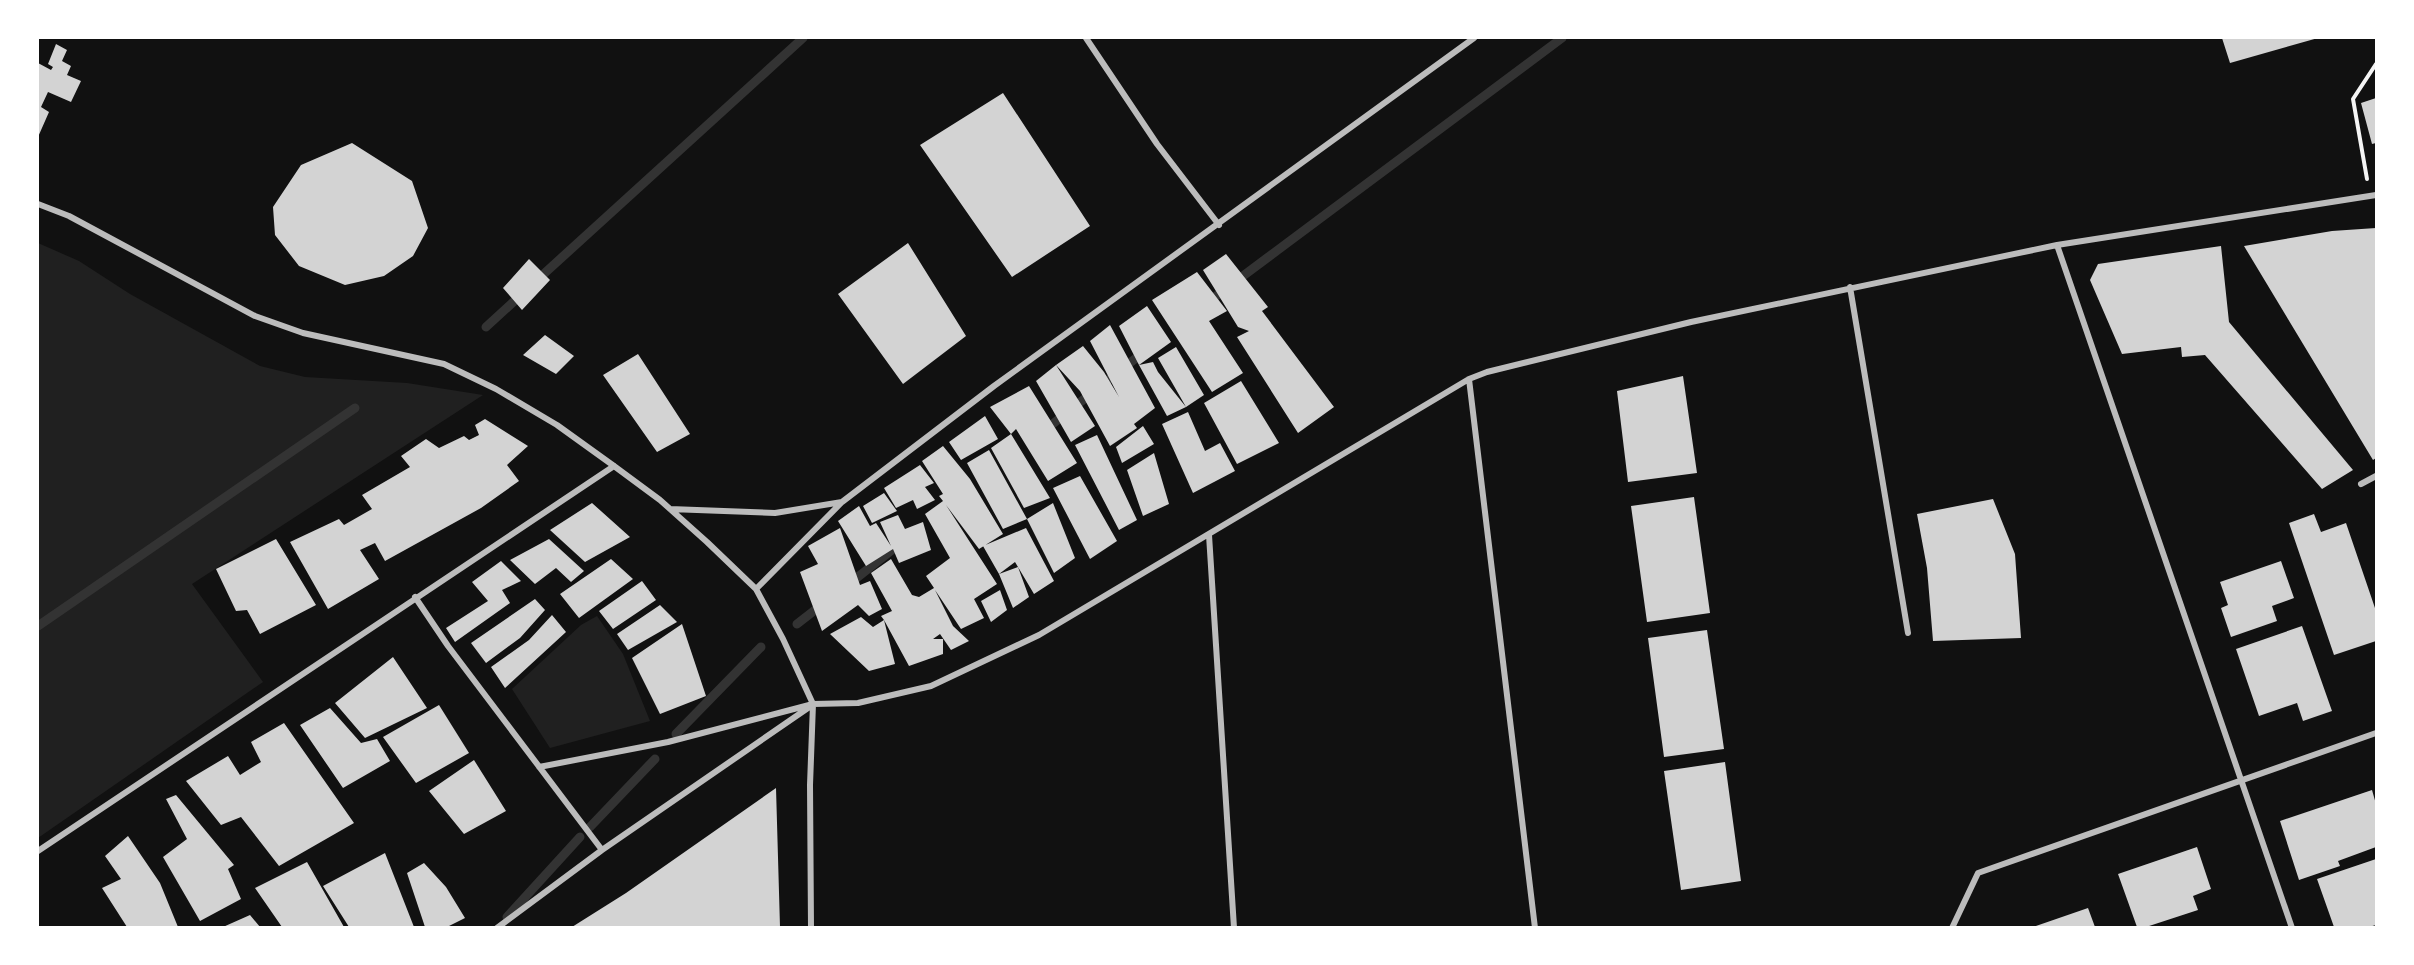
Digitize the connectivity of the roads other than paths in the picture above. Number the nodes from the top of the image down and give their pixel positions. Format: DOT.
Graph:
graph roads {
  1 [pos="1086,38"];
  2 [pos="1474,38"];
  3 [pos="2373,195"];
  4 [pos="38,204"];
  5 [pos="1219,225"];
  6 [pos="2057,245"];
  7 [pos="1850,287"];
  8 [pos="1469,379"];
  9 [pos="614,466"];
  10 [pos="2376,476"];
  11 [pos="2361,484"];
  12 [pos="842,502"];
  13 [pos="670,509"];
  14 [pos="1209,535"];
  15 [pos="756,589"];
  16 [pos="415,597"];
  17 [pos="1908,633"];
  18 [pos="813,704"];
  19 [pos="2376,733"];
  20 [pos="540,767"];
  21 [pos="2240,781"];
  22 [pos="602,850"];
  23 [pos="38,851"];
  24 [pos="497,927"];
  25 [pos="811,927"];
  26 [pos="1234,927"];
  27 [pos="1535,927"];
  28 [pos="1952,927"];
  29 [pos="2292,927"];
  1 -- 5 [label="street"];
  2 -- 5 [label="street"];
  3 -- 6 [label="street"];
  4 -- 9 [label="street"];
  5 -- 12 [label="street"];
  6 -- 7 [label="street"];
  6 -- 21 [label="street"];
  7 -- 8 [label="street"];
  7 -- 17 [label="street"];
  8 -- 14 [label="street"];
  8 -- 27 [label="street"];
  9 -- 13 [label="street"];
  9 -- 16 [label="street"];
  10 -- 11 [label="street"];
  12 -- 13 [label="street"];
  12 -- 15 [label="street"];
  13 -- 15 [label="street"];
  14 -- 18 [label="street"];
  14 -- 26 [label="street"];
  15 -- 18 [label="street"];
  16 -- 20 [label="street"];
  16 -- 23 [label="street"];
  18 -- 20 [label="street"];
  18 -- 22 [label="street"];
  18 -- 25 [label="street"];
  19 -- 21 [label="street"];
  20 -- 22 [label="street"];
  21 -- 28 [label="street"];
  21 -- 29 [label="street"];
  22 -- 24 [label="street"];
}
